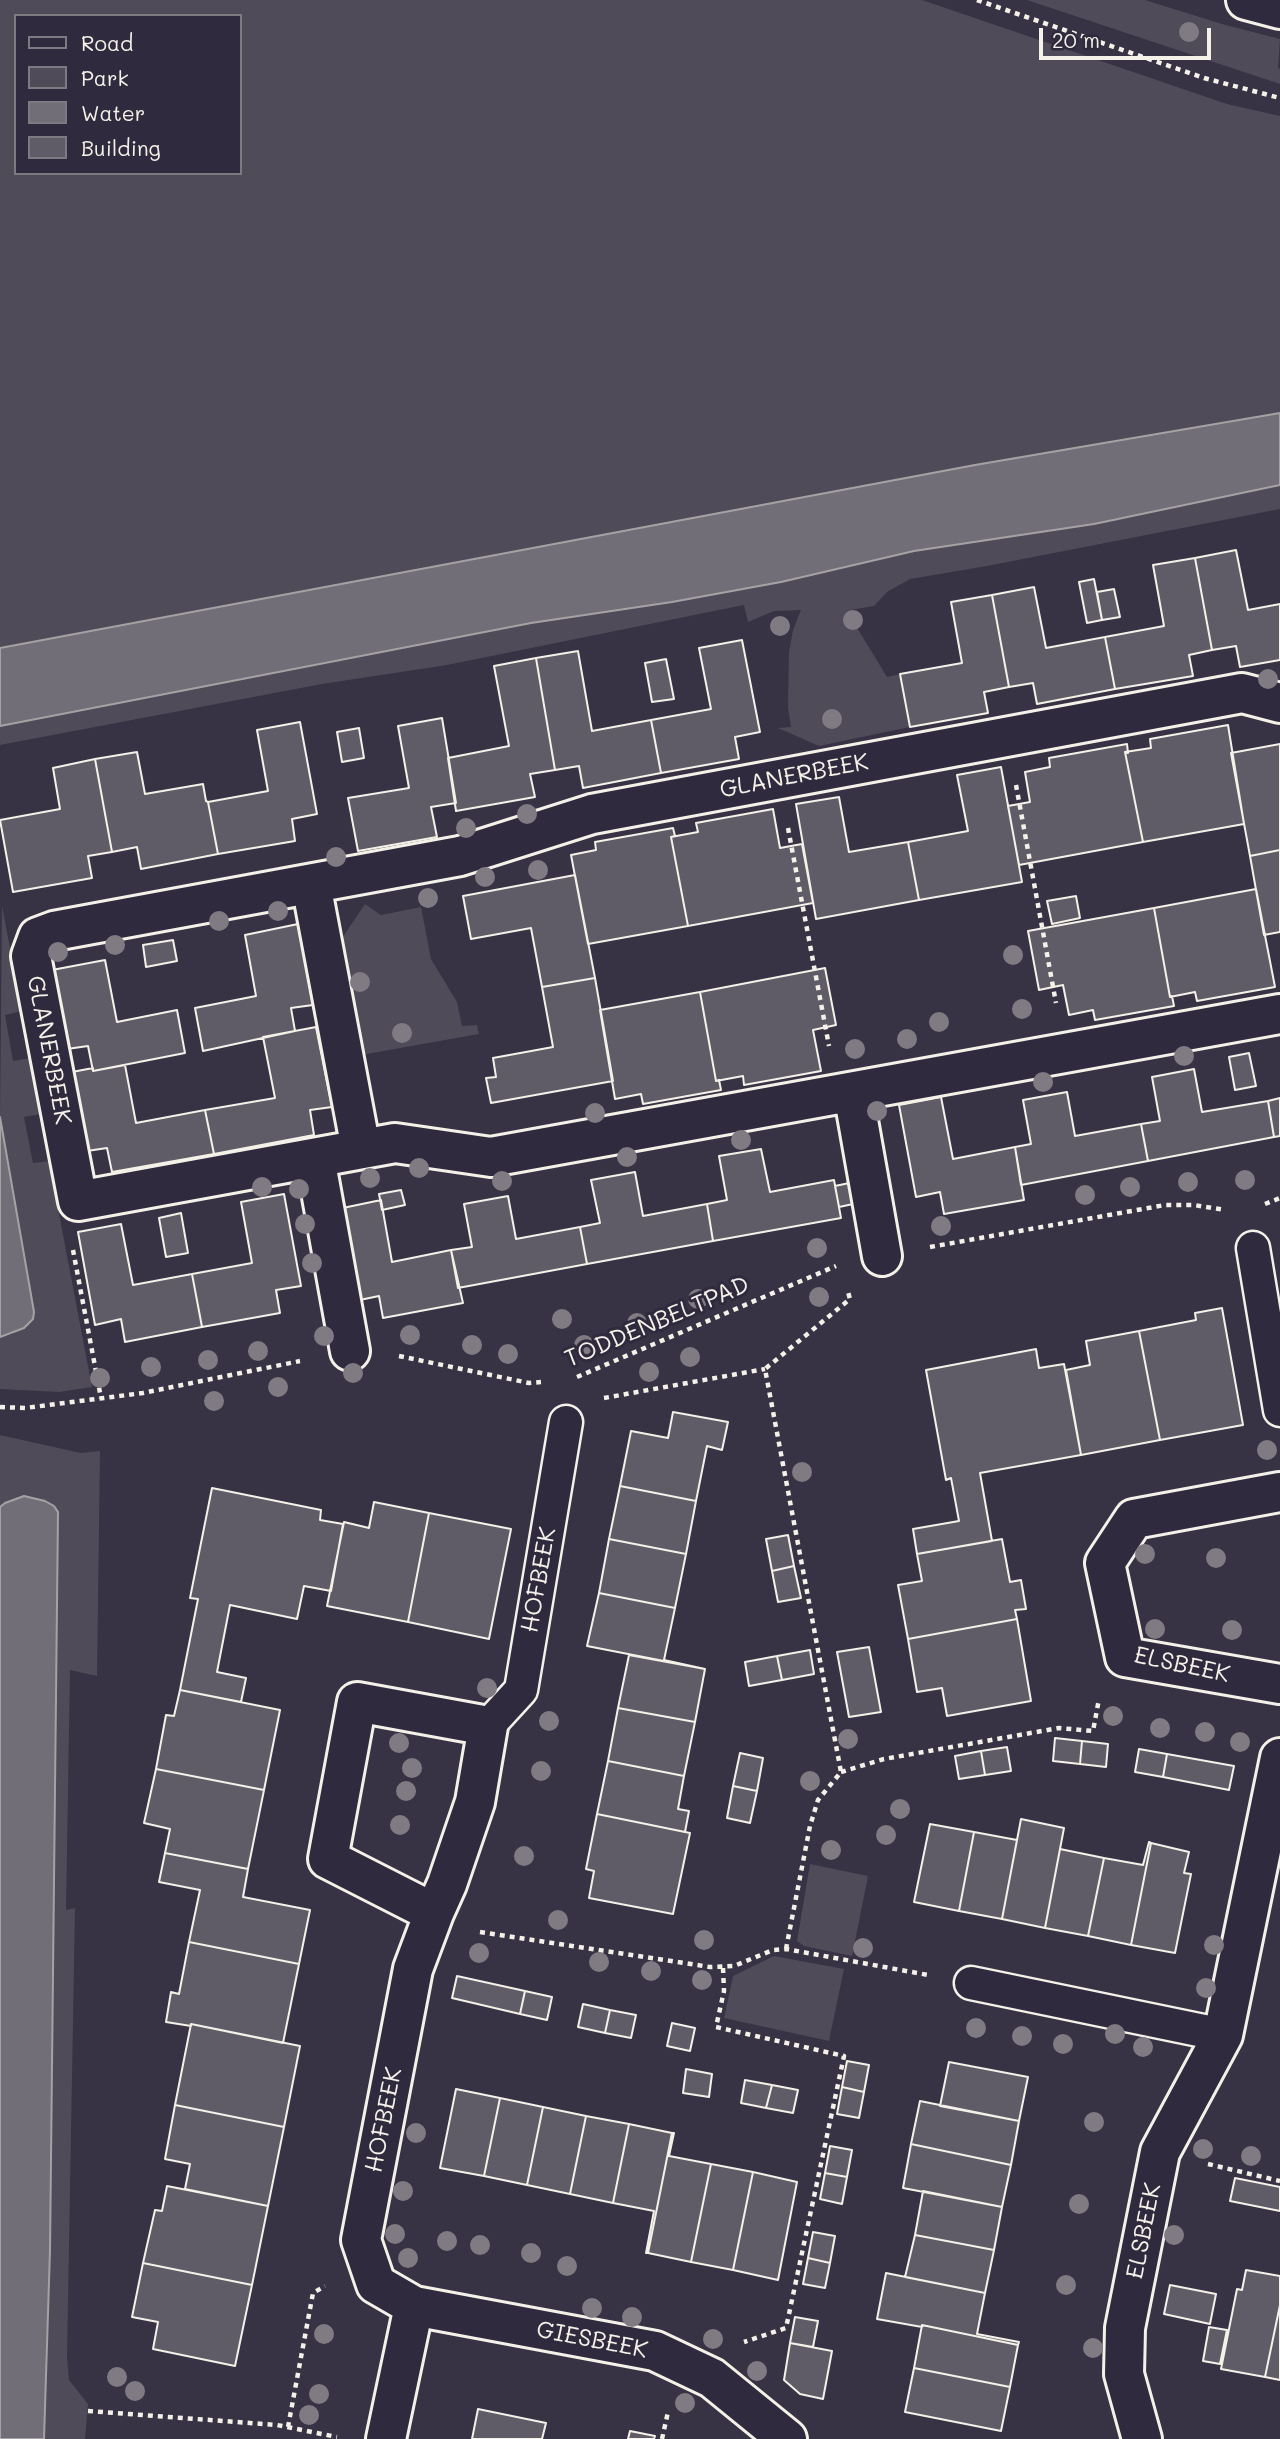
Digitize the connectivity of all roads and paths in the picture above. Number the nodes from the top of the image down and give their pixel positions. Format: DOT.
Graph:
graph roads {
  1 [pos="977,0"];
  2 [pos="1246,0"];
  3 [pos="1280,9"];
  4 [pos="1280,98"];
  5 [pos="1280,703"];
  6 [pos="1016,787"];
  7 [pos="789,834"];
  8 [pos="311,884"];
  9 [pos="1057,1006"];
  10 [pos="1280,1014"];
  11 [pos="831,1056"];
  12 [pos="853,1092"];
  13 [pos="361,1149"];
  14 [pos="315,1158"];
  15 [pos="1280,1198"];
  16 [pos="78,1202"];
  17 [pos="1257,1206"];
  18 [pos="1235,1210"];
  19 [pos="1253,1248"];
  20 [pos="882,1256"];
  21 [pos="842,1264"];
  22 [pos="350,1351"];
  23 [pos="765,1369"];
  24 [pos="570,1379"];
  25 [pos="550,1382"];
  26 [pos="101,1398"];
  27 [pos="591,1401"];
  28 [pos="0,1407"];
  29 [pos="1280,1410"];
  30 [pos="566,1422"];
  31 [pos="1280,1492"];
  32 [pos="1125,1657"];
  33 [pos="1280,1684"];
  34 [pos="488,1726"];
  35 [pos="1280,1758"];
  36 [pos="841,1772"];
  37 [pos="1273,1833"];
  38 [pos="433,1913"];
  39 [pos="786,1948"];
  40 [pos="723,1968"];
  41 [pos="971,1983"];
  42 [pos="1223,2035"];
  43 [pos="1160,2152"];
  44 [pos="1280,2181"];
  45 [pos="368,2259"];
  46 [pos="414,2306"];
  47 [pos="678,2362"];
  48 [pos="88,2412"];
  49 [pos="288,2427"];
  50 [pos="344,2439"];
  51 [pos="386,2439"];
  52 [pos="662,2439"];
  53 [pos="787,2439"];
  54 [pos="1142,2439"];
  1 -- 4 [label="path"];
  2 -- 3 [label="street"];
  5 -- 8 [label="street, GLANERBEEK"];
  6 -- 9 [label="path"];
  7 -- 11 [label="path"];
  8 -- 13 [label="street"];
  8 -- 16 [label="street, GLANERBEEK"];
  10 -- 12 [label="street"];
  12 -- 13 [label="street"];
  12 -- 20 [label="street"];
  13 -- 14 [label="street"];
  14 -- 16 [label="street"];
  14 -- 22 [label="street"];
  15 -- 17 [label="path"];
  16 -- 26 [label="path"];
  18 -- 20 [label="path, TODDENBELTPAD"];
  19 -- 29 [label="lane"];
  20 -- 21 [label="path, TODDENBELTPAD"];
  21 -- 23 [label="path"];
  21 -- 24 [label="path, TODDENBELTPAD"];
  22 -- 25 [label="path, TODDENBELTPAD"];
  22 -- 26 [label="path, TODDENBELTPAD"];
  23 -- 27 [label="path"];
  23 -- 36 [label="path"];
  26 -- 28 [label="path, TODDENBELTPAD"];
  30 -- 34 [label="lane, HOFBEEK"];
  31 -- 32 [label="street, ELSBEEK"];
  32 -- 33 [label="street, ELSBEEK"];
  32 -- 36 [label="path"];
  34 -- 38 [label="street, HOFBEEK"];
  34 -- 38 [label="street"];
  35 -- 37 [label="street, ELSBEEK"];
  36 -- 39 [label="path"];
  37 -- 42 [label="street, ELSBEEK"];
  38 -- 40 [label="path"];
  38 -- 45 [label="street, HOFBEEK"];
  39 -- 40 [label="path"];
  39 -- 41 [label="path"];
  40 -- 47 [label="path"];
  41 -- 42 [label="lane"];
  42 -- 43 [label="street, ELSBEEK"];
  43 -- 44 [label="path"];
  43 -- 54 [label="street, ELSBEEK"];
  45 -- 46 [label="street, HOFBEEK"];
  45 -- 49 [label="path"];
  46 -- 47 [label="street, GIESBEEK"];
  46 -- 51 [label="street"];
  47 -- 52 [label="path"];
  47 -- 53 [label="street, GIESBEEK"];
  48 -- 49 [label="path"];
  49 -- 50 [label="path"];
}
